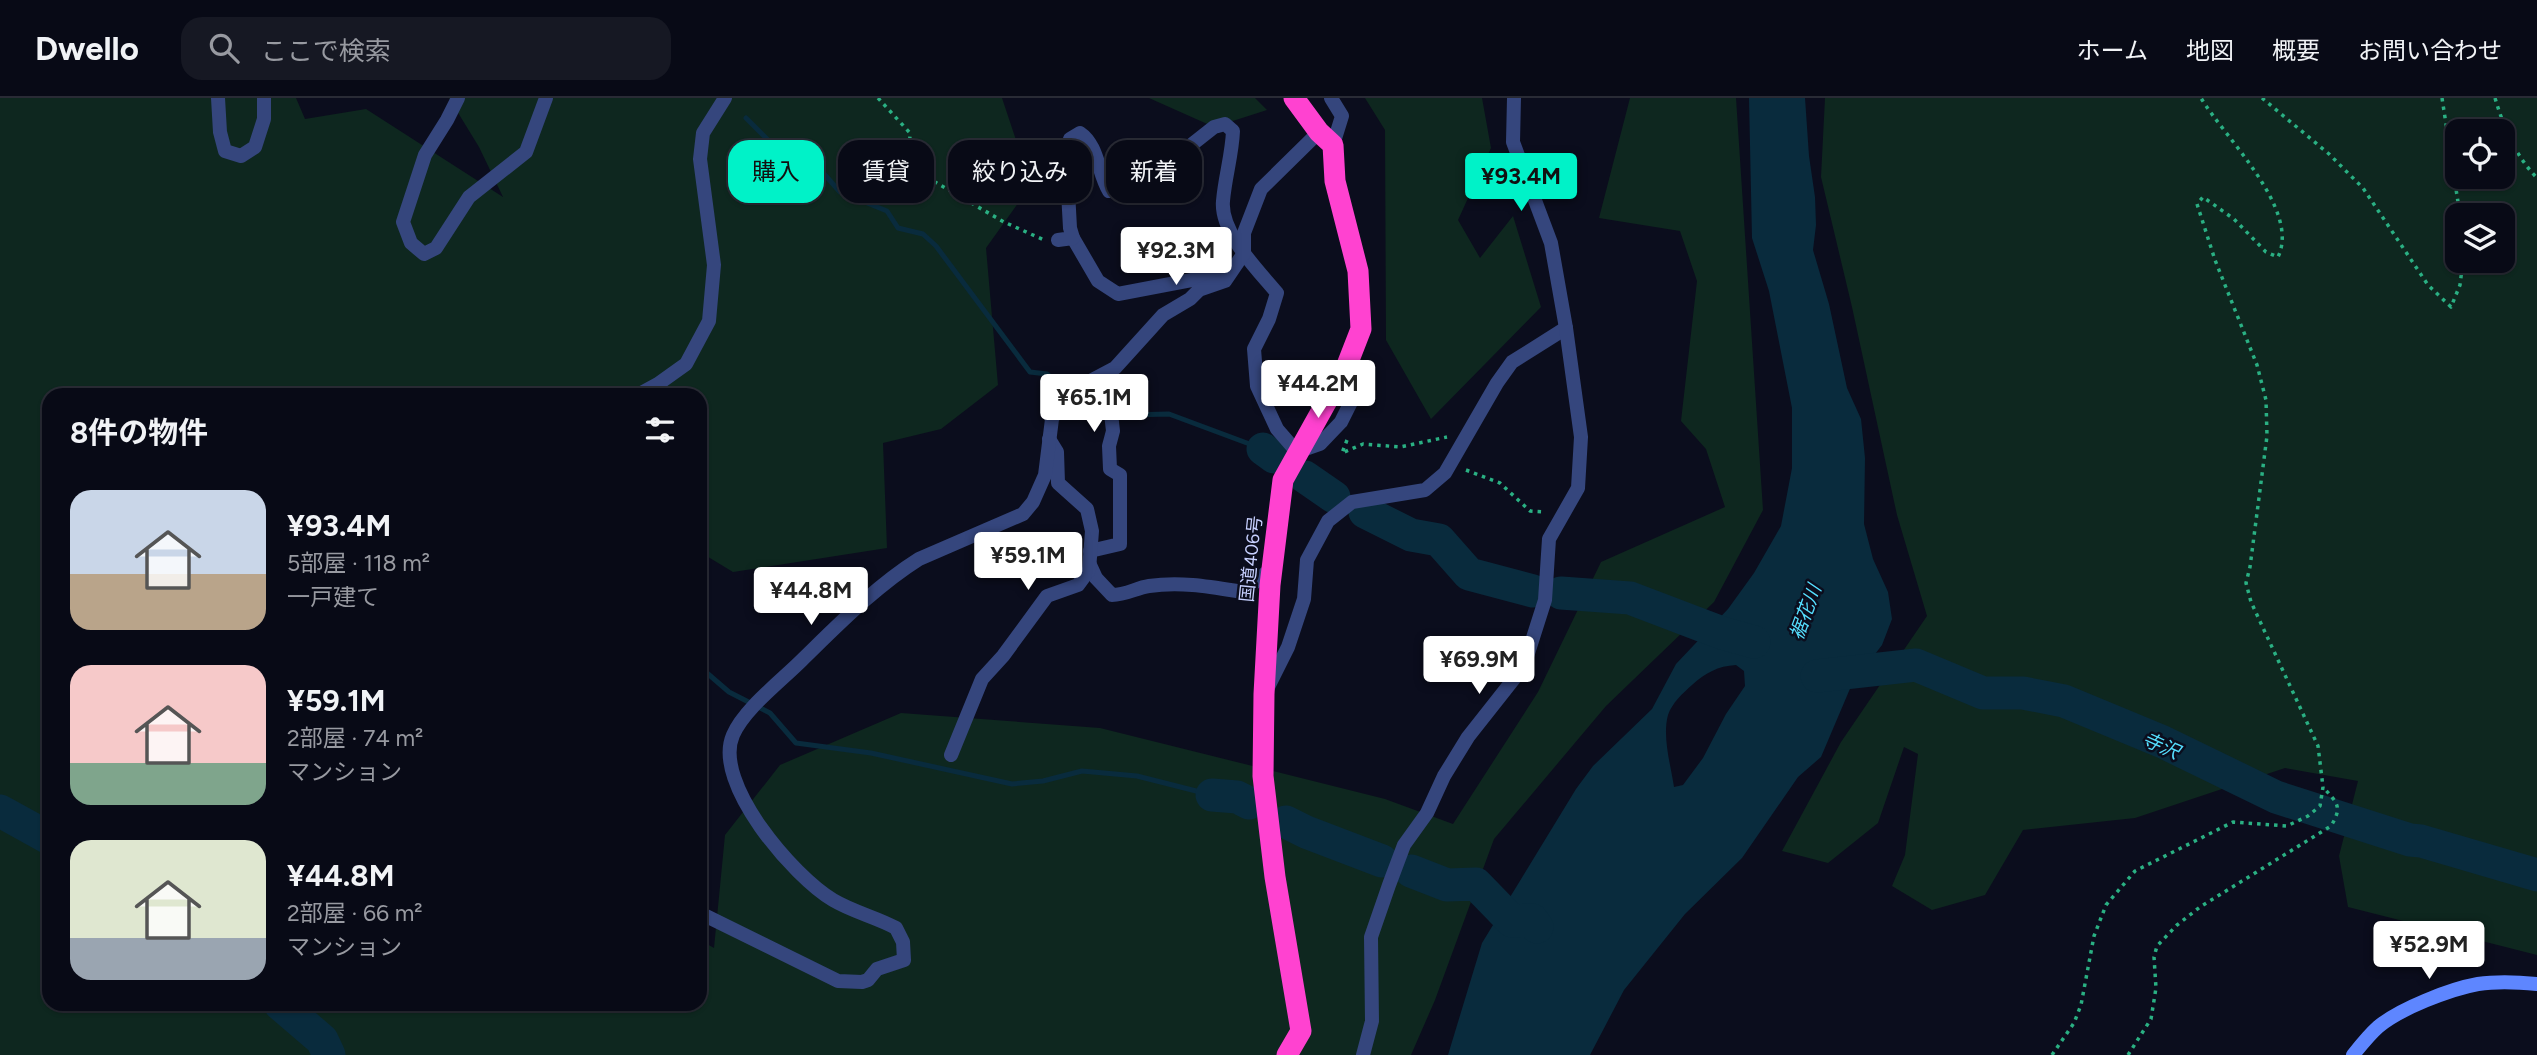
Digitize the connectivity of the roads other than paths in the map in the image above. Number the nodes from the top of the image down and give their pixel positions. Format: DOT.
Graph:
graph roads {
  1 [pos="218,98"];
  2 [pos="264,98"];
  3 [pos="458,98"];
  4 [pos="546,98"];
  5 [pos="725,98"];
  6 [pos="1294,98"];
  7 [pos="1331,98"];
  8 [pos="1514,98"];
  9 [pos="1326,139"];
  10 [pos="1073,238"];
  11 [pos="1058,240"];
  12 [pos="1244,253"];
  13 [pos="1231,272"];
  14 [pos="1566,328"];
  15 [pos="1098,377"];
  16 [pos="651,388"];
  17 [pos="1351,402"];
  18 [pos="1049,439"];
  19 [pos="1297,452"];
  20 [pos="1090,558"];
  21 [pos="1272,568"];
  22 [pos="1264,694"];
  23 [pos="951,755"];
  24 [pos="707,916"];
  25 [pos="2537,984"];
  26 [pos="1287,1055"];
  27 [pos="1363,1055"];
  28 [pos="2353,1055"];
  1 -- 2 [label="street"];
  3 -- 4 [label="street"];
  5 -- 16 [label="street"];
  6 -- 9 [label="highway"];
  7 -- 9 [label="street"];
  8 -- 14 [label="street"];
  9 -- 12 [label="street"];
  9 -- 19 [label="highway, 国道406号"];
  10 -- 11 [label="street"];
  10 -- 12 [label="street"];
  10 -- 13 [label="street"];
  12 -- 13 [label="street"];
  12 -- 19 [label="street"];
  13 -- 15 [label="street"];
  14 -- 22 [label="street"];
  14 -- 27 [label="street"];
  15 -- 18 [label="street"];
  15 -- 20 [label="street"];
  17 -- 19 [label="street"];
  18 -- 20 [label="street"];
  18 -- 24 [label="street"];
  19 -- 21 [label="highway, 国道406号"];
  20 -- 21 [label="street"];
  20 -- 23 [label="street"];
  21 -- 22 [label="highway, 国道406号"];
  22 -- 26 [label="highway, 国道406号"];
  25 -- 28 [label="street"];
}
